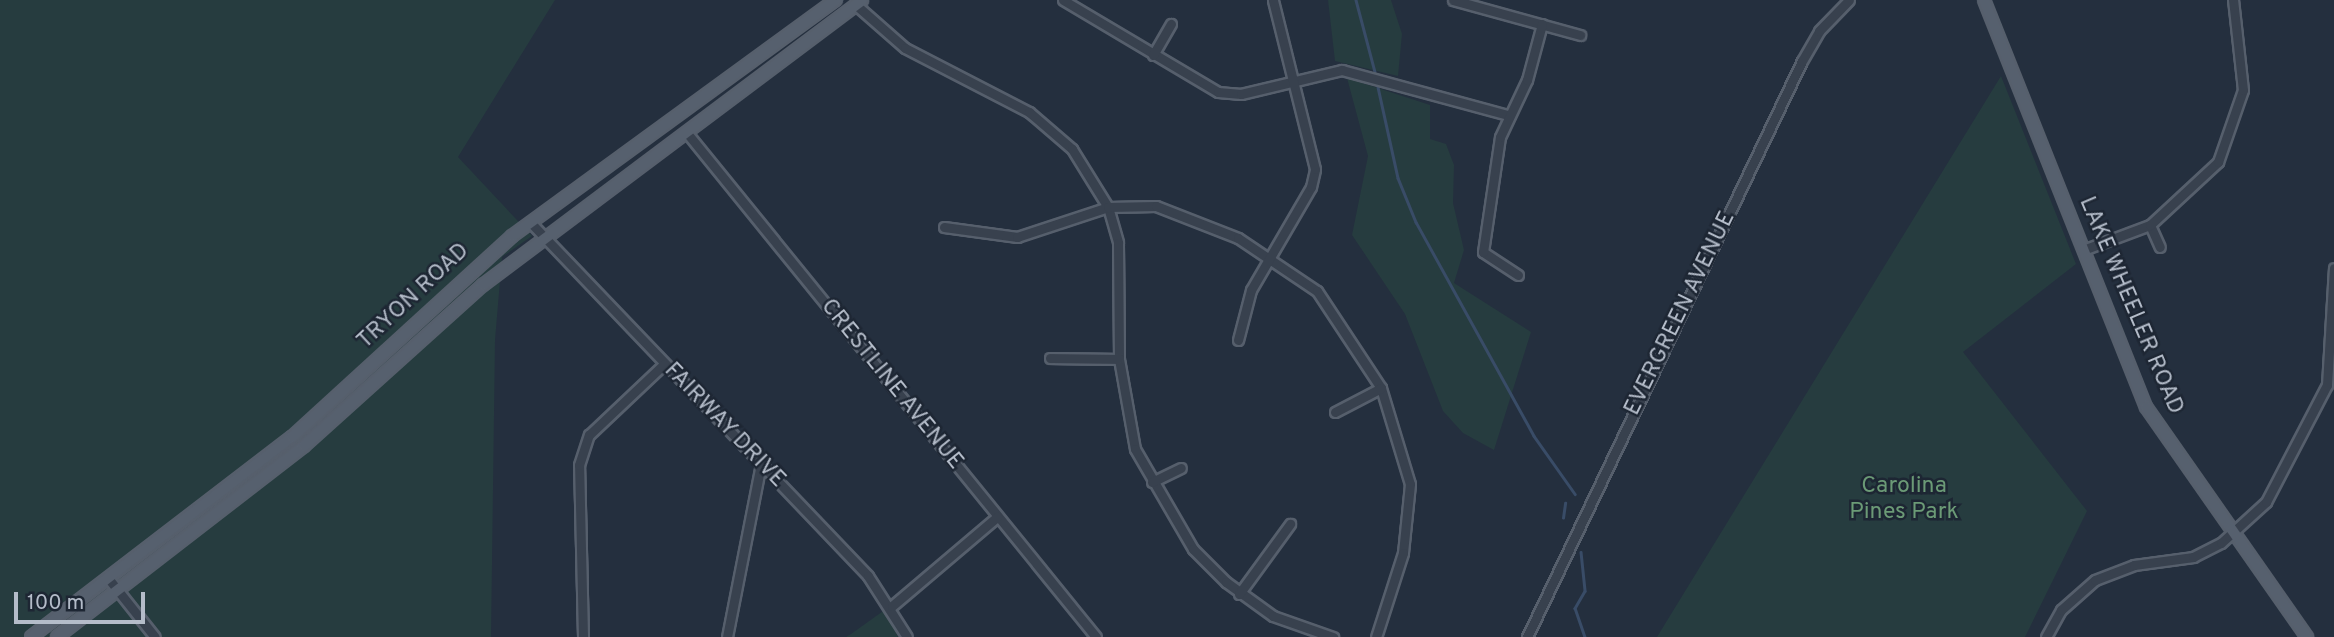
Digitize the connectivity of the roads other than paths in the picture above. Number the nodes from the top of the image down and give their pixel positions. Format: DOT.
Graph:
graph roads {
  1 [pos="836,0"];
  2 [pos="1063,0"];
  3 [pos="1273,0"];
  4 [pos="1453,0"];
  5 [pos="1849,0"];
  6 [pos="1983,0"];
  7 [pos="2233,0"];
  8 [pos="859,2"];
  9 [pos="1171,24"];
  10 [pos="1542,24"];
  11 [pos="1580,35"];
  12 [pos="1153,55"];
  13 [pos="1291,81"];
  14 [pos="1508,115"];
  15 [pos="687,133"];
  16 [pos="1108,207"];
  17 [pos="530,222"];
  18 [pos="2150,225"];
  19 [pos="944,227"];
  20 [pos="545,239"];
  21 [pos="2160,247"];
  22 [pos="2083,250"];
  23 [pos="1269,255"];
  24 [pos="2334,268"];
  25 [pos="1518,275"];
  26 [pos="1238,340"];
  27 [pos="1050,358"];
  28 [pos="1119,359"];
  29 [pos="664,364"];
  30 [pos="2331,386"];
  31 [pos="1381,388"];
  32 [pos="1335,412"];
  33 [pos="761,464"];
  34 [pos="1181,468"];
  35 [pos="1152,482"];
  36 [pos="997,517"];
  37 [pos="1290,523"];
  38 [pos="2232,535"];
  39 [pos="108,578"];
  40 [pos="118,590"];
  41 [pos="1239,594"];
  42 [pos="892,606"];
  43 [pos="30,637"];
  44 [pos="57,637"];
  45 [pos="155,637"];
  46 [pos="583,637"];
  47 [pos="727,637"];
  48 [pos="907,637"];
  49 [pos="1096,637"];
  50 [pos="1332,637"];
  51 [pos="1376,637"];
  52 [pos="1527,637"];
  53 [pos="2046,637"];
  54 [pos="2307,637"];
  1 -- 17 [label="main road, TRYON ROAD"];
  2 -- 12 [label="street"];
  3 -- 13 [label="street"];
  4 -- 10 [label="street"];
  5 -- 52 [label="street, EVERGREEN AVENUE"];
  6 -- 22 [label="main road, LAKE WHEELER ROAD"];
  7 -- 18 [label="street"];
  8 -- 15 [label="main road, TRYON ROAD"];
  8 -- 16 [label="street"];
  9 -- 12 [label="street"];
  10 -- 11 [label="street"];
  10 -- 14 [label="street"];
  12 -- 13 [label="street"];
  13 -- 14 [label="street"];
  13 -- 23 [label="street"];
  14 -- 25 [label="street"];
  15 -- 20 [label="main road, TRYON ROAD"];
  15 -- 36 [label="street, CRESTLINE AVENUE"];
  16 -- 19 [label="street"];
  16 -- 23 [label="street"];
  16 -- 28 [label="street"];
  17 -- 20 [label="street, FAIRWAY DRIVE"];
  17 -- 39 [label="main road, TRYON ROAD"];
  18 -- 21 [label="street"];
  18 -- 22 [label="street"];
  20 -- 29 [label="street, FAIRWAY DRIVE"];
  20 -- 40 [label="main road, TRYON ROAD"];
  22 -- 38 [label="main road, LAKE WHEELER ROAD"];
  23 -- 26 [label="street"];
  23 -- 31 [label="street"];
  24 -- 30 [label="street"];
  27 -- 28 [label="street"];
  28 -- 35 [label="street"];
  29 -- 33 [label="street, FAIRWAY DRIVE"];
  29 -- 46 [label="street"];
  30 -- 38 [label="street"];
  31 -- 32 [label="street"];
  31 -- 51 [label="street"];
  33 -- 42 [label="street, FAIRWAY DRIVE"];
  33 -- 47 [label="street"];
  34 -- 35 [label="street"];
  35 -- 41 [label="street"];
  36 -- 42 [label="street"];
  36 -- 49 [label="street, CRESTLINE AVENUE"];
  37 -- 41 [label="street"];
  38 -- 53 [label="street"];
  38 -- 54 [label="main road, LAKE WHEELER ROAD"];
  39 -- 40 [label="street"];
  39 -- 43 [label="main road, TRYON ROAD"];
  40 -- 44 [label="main road, TRYON ROAD"];
  40 -- 45 [label="street"];
  41 -- 50 [label="street"];
  42 -- 48 [label="street, FAIRWAY DRIVE"];
}
